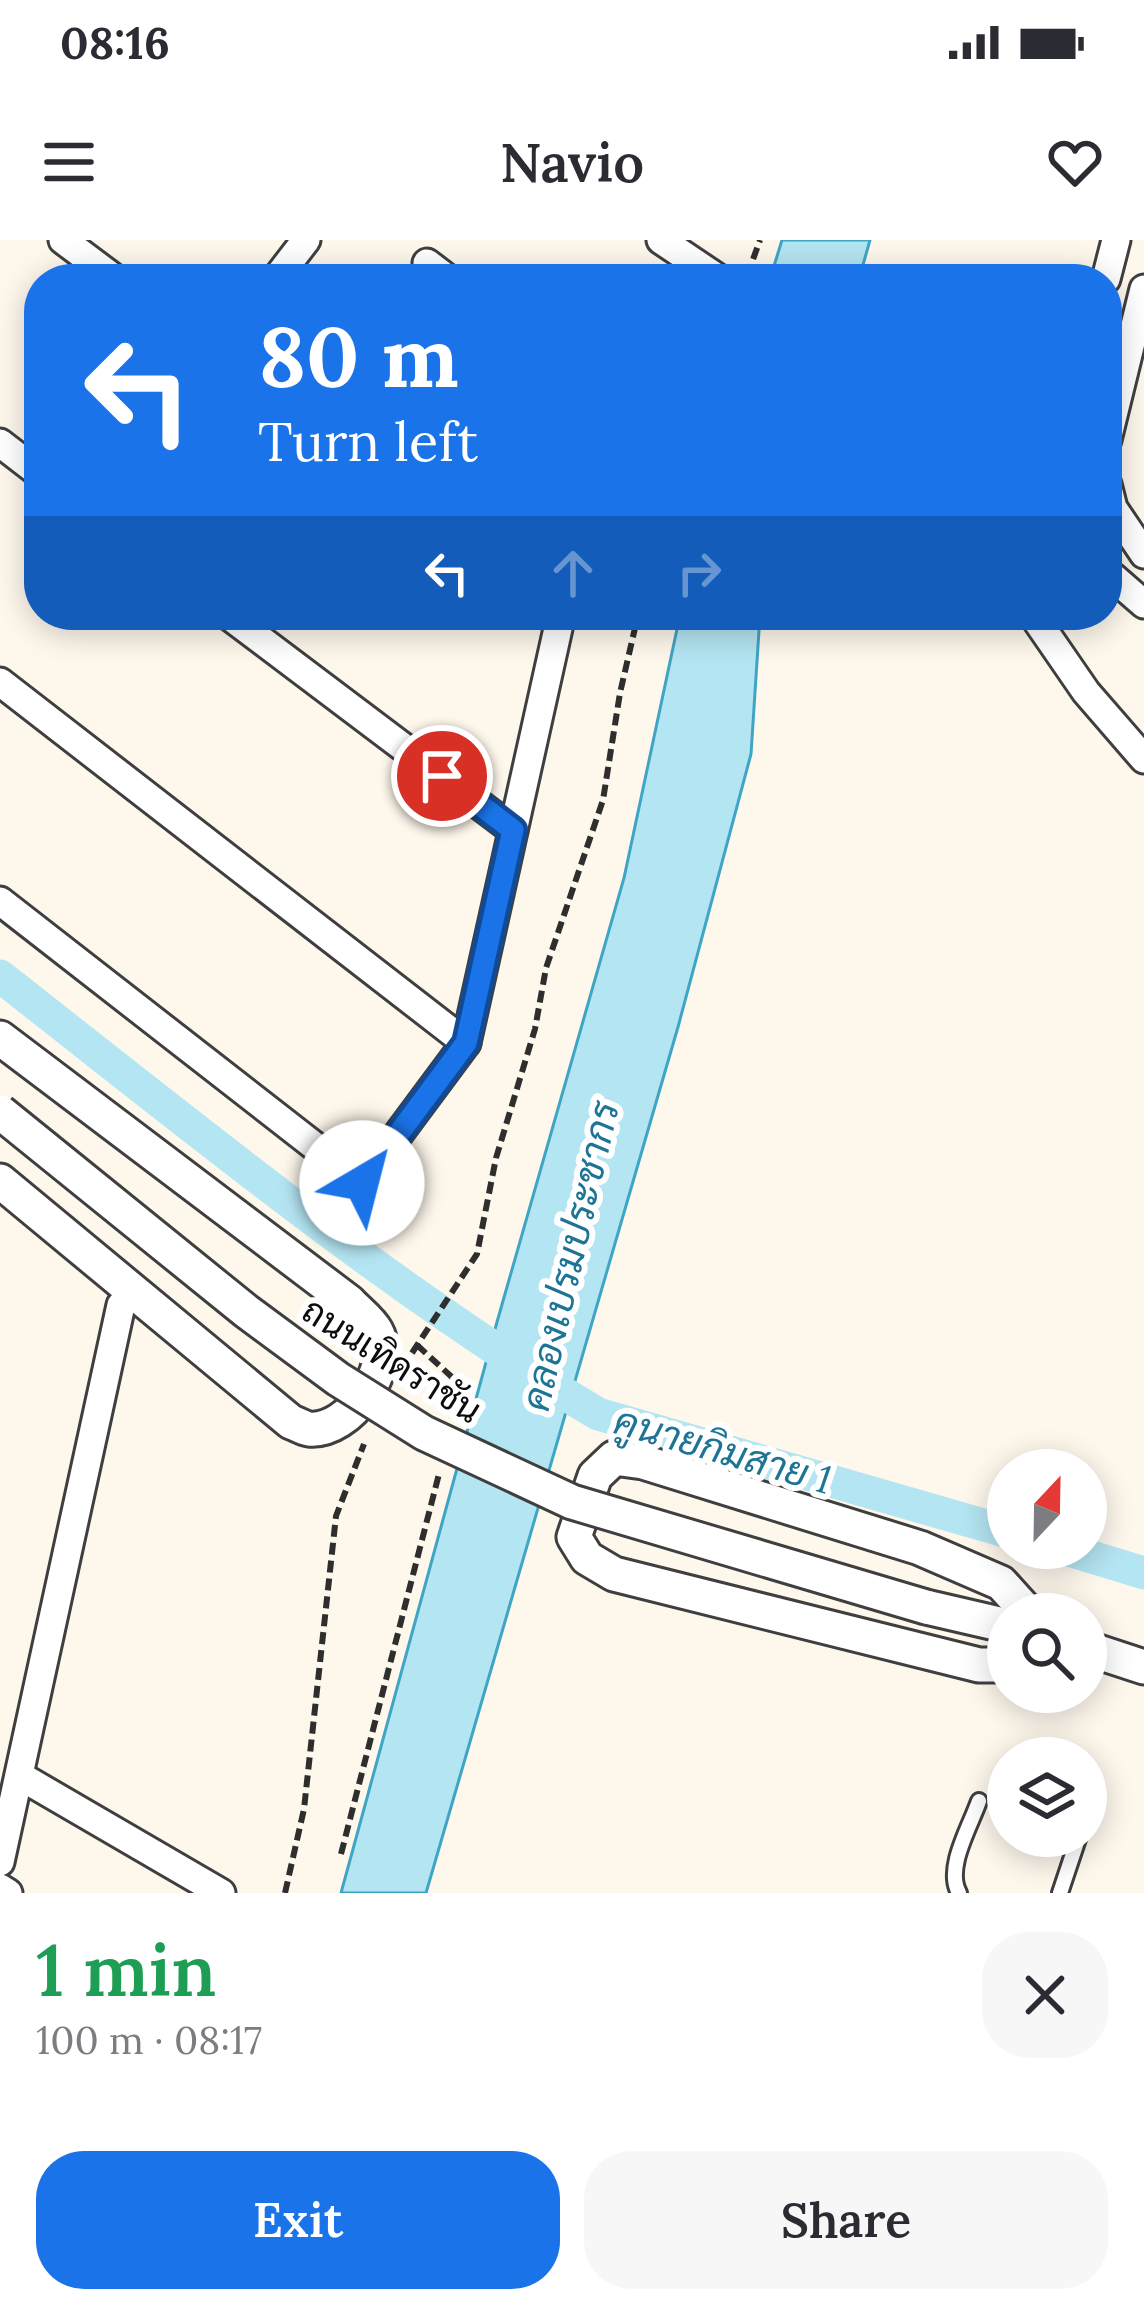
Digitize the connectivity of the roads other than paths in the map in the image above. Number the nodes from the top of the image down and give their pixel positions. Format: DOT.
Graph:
graph roads {
  1 [pos="63,240"];
  2 [pos="661,240"];
  3 [pos="95,264"];
  4 [pos="696,264"];
  5 [pos="1144,289"];
  6 [pos="1122,379"];
  7 [pos="1122,521"];
  8 [pos="1144,554"];
  9 [pos="248,630"];
  10 [pos="557,630"];
  11 [pos="1043,630"];
  12 [pos="0,682"];
  13 [pos="1144,758"];
  14 [pos="513,830"];
  15 [pos="0,901"];
  16 [pos="0,1038"];
  17 [pos="466,1043"];
  18 [pos="0,1112"];
  19 [pos="0,1180"];
  20 [pos="121,1305"];
  21 [pos="1010,1593"];
  22 [pos="987,1621"];
  23 [pos="1107,1655"];
  24 [pos="987,1665"];
  25 [pos="1144,1667"];
  26 [pos="20,1776"];
  27 [pos="980,1801"];
  28 [pos="1072,1857"];
  29 [pos="0,1862"];
  30 [pos="0,1888"];
  31 [pos="8,1893"];
  32 [pos="221,1893"];
  33 [pos="959,1893"];
  34 [pos="1060,1893"];
  1 -- 3 [label="street"];
  2 -- 4 [label="street"];
  5 -- 6 [label="street"];
  7 -- 8 [label="street"];
  9 -- 14 [label="street"];
  10 -- 14 [label="street"];
  11 -- 13 [label="street"];
  12 -- 17 [label="street"];
  14 -- 17 [label="street"];
  15 -- 17 [label="street"];
  16 -- 19 [label="street"];
  18 -- 22 [label="street, ถนนเทิดราชัน, bridge"];
  20 -- 26 [label="street"];
  21 -- 24 [label="street"];
  23 -- 25 [label="street"];
  26 -- 29 [label="street"];
  26 -- 32 [label="street"];
  27 -- 33 [label="lane"];
  28 -- 34 [label="lane"];
  30 -- 31 [label="street"];
}
